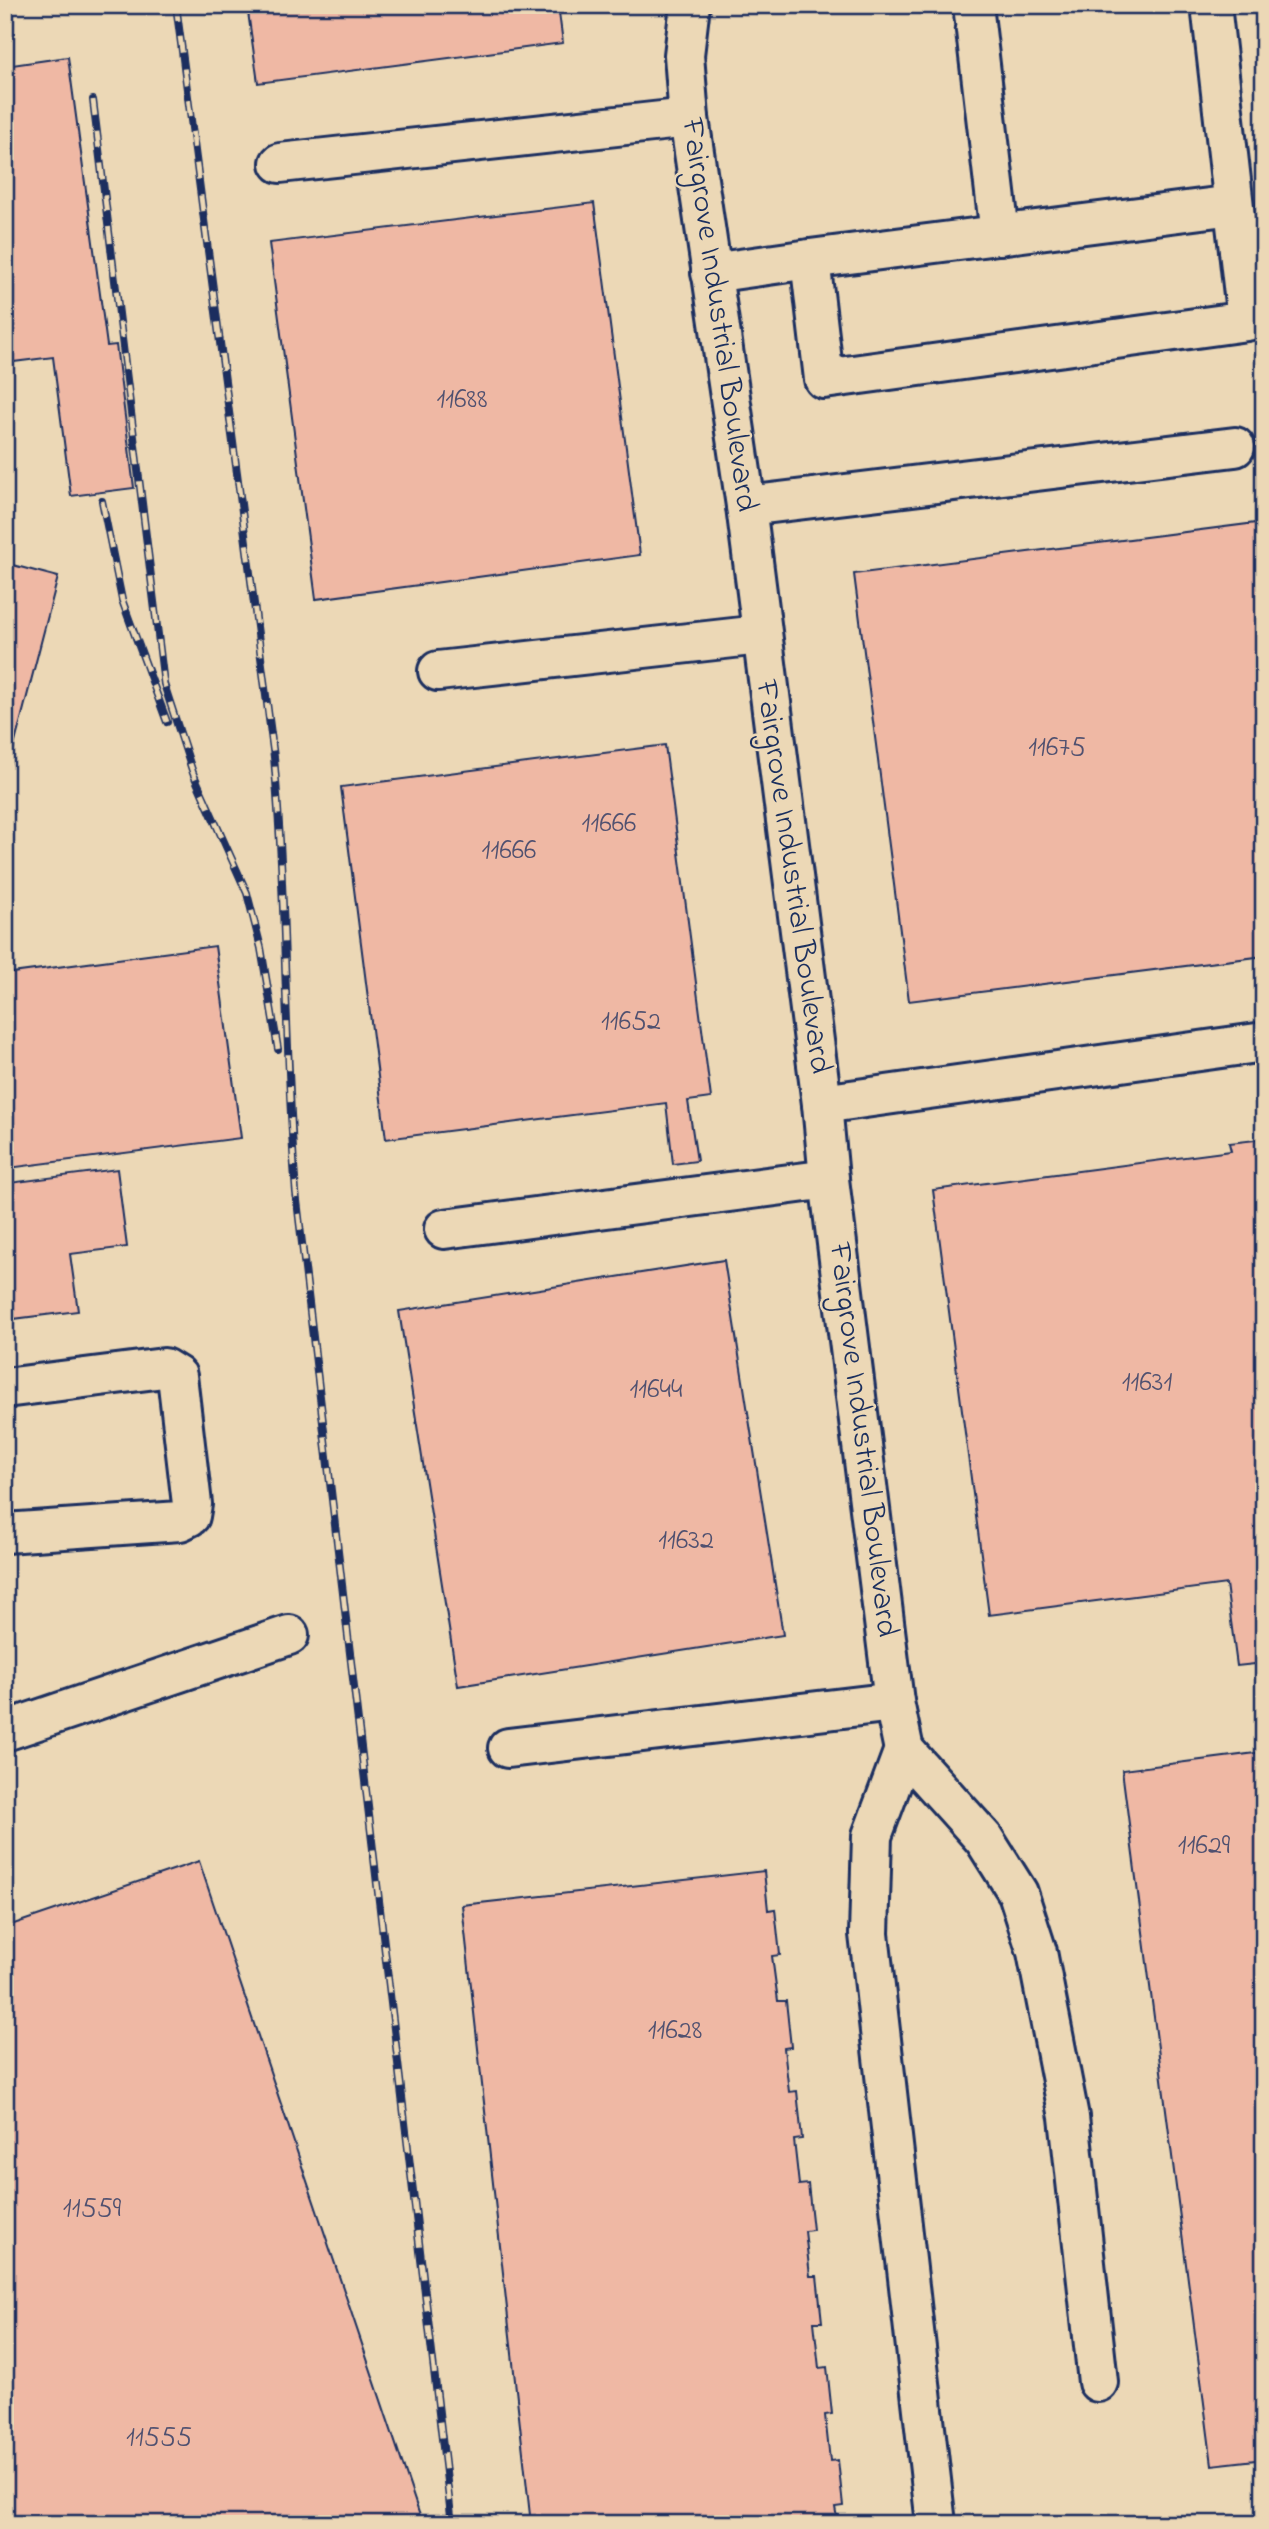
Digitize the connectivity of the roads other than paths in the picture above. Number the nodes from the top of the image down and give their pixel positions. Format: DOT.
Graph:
graph roads {
  1 [pos="690,5"];
  2 [pos="973,5"];
  3 [pos="1212,5"];
  4 [pos="689,118"];
  5 [pos="280,163"];
  6 [pos="1233,205"];
  7 [pos="999,235"];
  8 [pos="810,259"];
  9 [pos="711,273"];
  10 [pos="1235,447"];
  11 [pos="746,506"];
  12 [pos="760,635"];
  13 [pos="438,671"];
  14 [pos="1264,1042"];
  15 [pos="822,1104"];
  16 [pos="829,1179"];
  17 [pos="444,1229"];
  18 [pos="5,1388"];
  19 [pos="5,1533"];
  20 [pos="289,1635"];
  21 [pos="894,1702"];
  22 [pos="5,1731"];
  23 [pos="508,1748"];
  24 [pos="904,1750"];
  25 [pos="1098,2382"];
  26 [pos="936,2524"];
  1 -- 4 [label="street, Fairgrove Industrial Boulevard"];
  2 -- 7 [label="street"];
  3 -- 6 [label="street"];
  4 -- 5 [label="street"];
  4 -- 9 [label="street, Fairgrove Industrial Boulevard"];
  6 -- 7 [label="street"];
  6 -- 8 [label="street"];
  7 -- 8 [label="street"];
  8 -- 9 [label="street"];
  9 -- 11 [label="street, Fairgrove Industrial Boulevard"];
  10 -- 11 [label="street"];
  11 -- 12 [label="street, Fairgrove Industrial Boulevard"];
  12 -- 13 [label="street"];
  12 -- 15 [label="street, Fairgrove Industrial Boulevard"];
  14 -- 15 [label="street"];
  15 -- 16 [label="street, Fairgrove Industrial Boulevard"];
  16 -- 17 [label="street"];
  16 -- 21 [label="street, Fairgrove Industrial Boulevard"];
  18 -- 19 [label="street"];
  20 -- 22 [label="street"];
  21 -- 23 [label="street"];
  21 -- 24 [label="street, Fairgrove Industrial Boulevard"];
  24 -- 25 [label="street"];
  24 -- 26 [label="street"];
}
